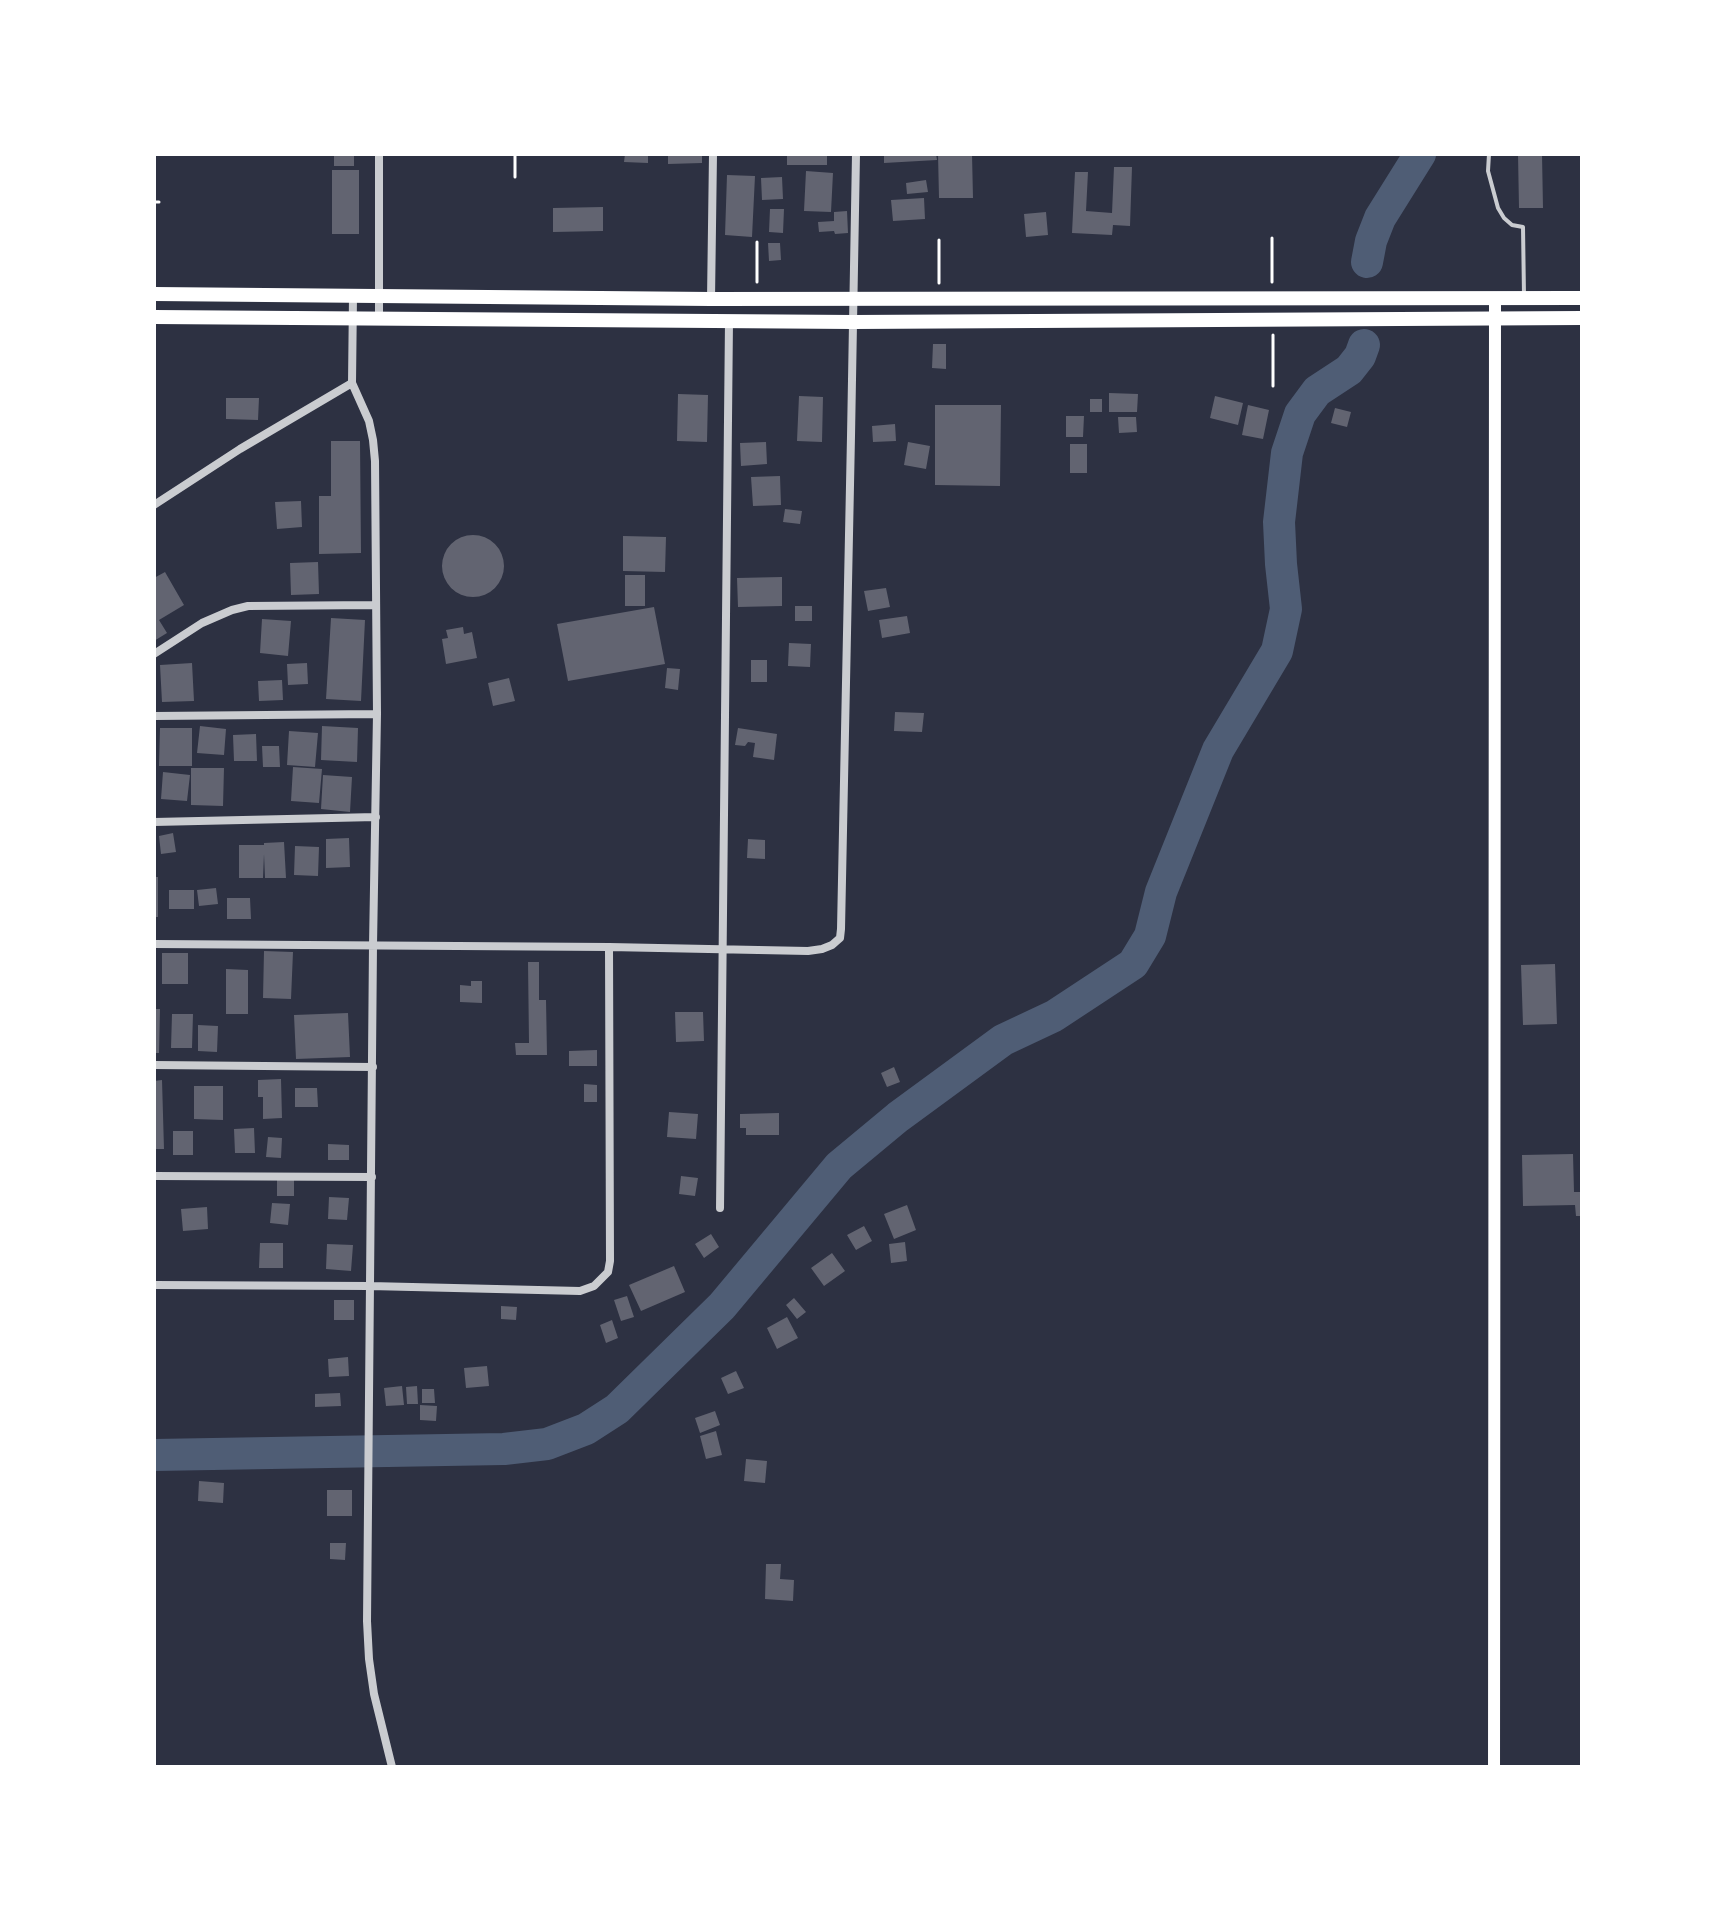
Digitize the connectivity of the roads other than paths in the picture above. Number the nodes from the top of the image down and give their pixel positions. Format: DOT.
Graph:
graph roads {
  1 [pos="379,154"];
  2 [pos="713,154"];
  3 [pos="856,154"];
  4 [pos="1489,154"];
  5 [pos="154,294"];
  6 [pos="353,296"];
  7 [pos="379,296"];
  8 [pos="545,297"];
  9 [pos="1495,298"];
  10 [pos="1524,298"];
  11 [pos="1582,298"];
  12 [pos="711,299"];
  13 [pos="853,299"];
  14 [pos="974,299"];
  15 [pos="154,317"];
  16 [pos="1495,318"];
  17 [pos="1582,318"];
  18 [pos="353,319"];
  19 [pos="379,319"];
  20 [pos="545,320"];
  21 [pos="729,321"];
  22 [pos="974,321"];
  23 [pos="853,322"];
  24 [pos="352,383"];
  25 [pos="154,505"];
  26 [pos="376,605"];
  27 [pos="154,654"];
  28 [pos="377,714"];
  29 [pos="154,716"];
  30 [pos="376,817"];
  31 [pos="154,822"];
  32 [pos="154,944"];
  33 [pos="373,945"];
  34 [pos="609,947"];
  35 [pos="723,949"];
  36 [pos="154,1065"];
  37 [pos="373,1067"];
  38 [pos="154,1176"];
  39 [pos="372,1177"];
  40 [pos="720,1208"];
  41 [pos="154,1285"];
  42 [pos="370,1286"];
  43 [pos="392,1767"];
  44 [pos="1494,1767"];
  1 -- 7 [label="street"];
  2 -- 12 [label="street"];
  3 -- 13 [label="street"];
  4 -- 10 [label="lane"];
  5 -- 6 [label="highway"];
  6 -- 7 [label="highway"];
  6 -- 18 [label="street"];
  7 -- 8 [label="highway"];
  7 -- 19 [label="street"];
  8 -- 12 [label="highway"];
  8 -- 20 [label="highway"];
  9 -- 10 [label="highway"];
  9 -- 14 [label="highway"];
  9 -- 16 [label="main road"];
  10 -- 11 [label="highway"];
  12 -- 13 [label="highway"];
  13 -- 14 [label="highway"];
  13 -- 23 [label="street"];
  14 -- 22 [label="highway"];
  15 -- 18 [label="highway"];
  16 -- 17 [label="highway"];
  16 -- 22 [label="highway"];
  16 -- 44 [label="main road"];
  18 -- 19 [label="highway"];
  18 -- 24 [label="street"];
  19 -- 20 [label="highway"];
  20 -- 21 [label="highway"];
  21 -- 23 [label="highway"];
  21 -- 35 [label="street"];
  22 -- 23 [label="highway"];
  23 -- 35 [label="street"];
  24 -- 25 [label="street"];
  24 -- 26 [label="street"];
  26 -- 27 [label="street"];
  26 -- 28 [label="street"];
  28 -- 29 [label="street"];
  28 -- 30 [label="street"];
  30 -- 31 [label="street"];
  30 -- 33 [label="street"];
  32 -- 33 [label="street"];
  33 -- 34 [label="street"];
  33 -- 37 [label="street"];
  34 -- 35 [label="street"];
  34 -- 42 [label="street"];
  35 -- 40 [label="street"];
  36 -- 37 [label="street"];
  37 -- 39 [label="street"];
  38 -- 39 [label="street"];
  39 -- 42 [label="street"];
  41 -- 42 [label="street"];
  42 -- 43 [label="street"];
}
